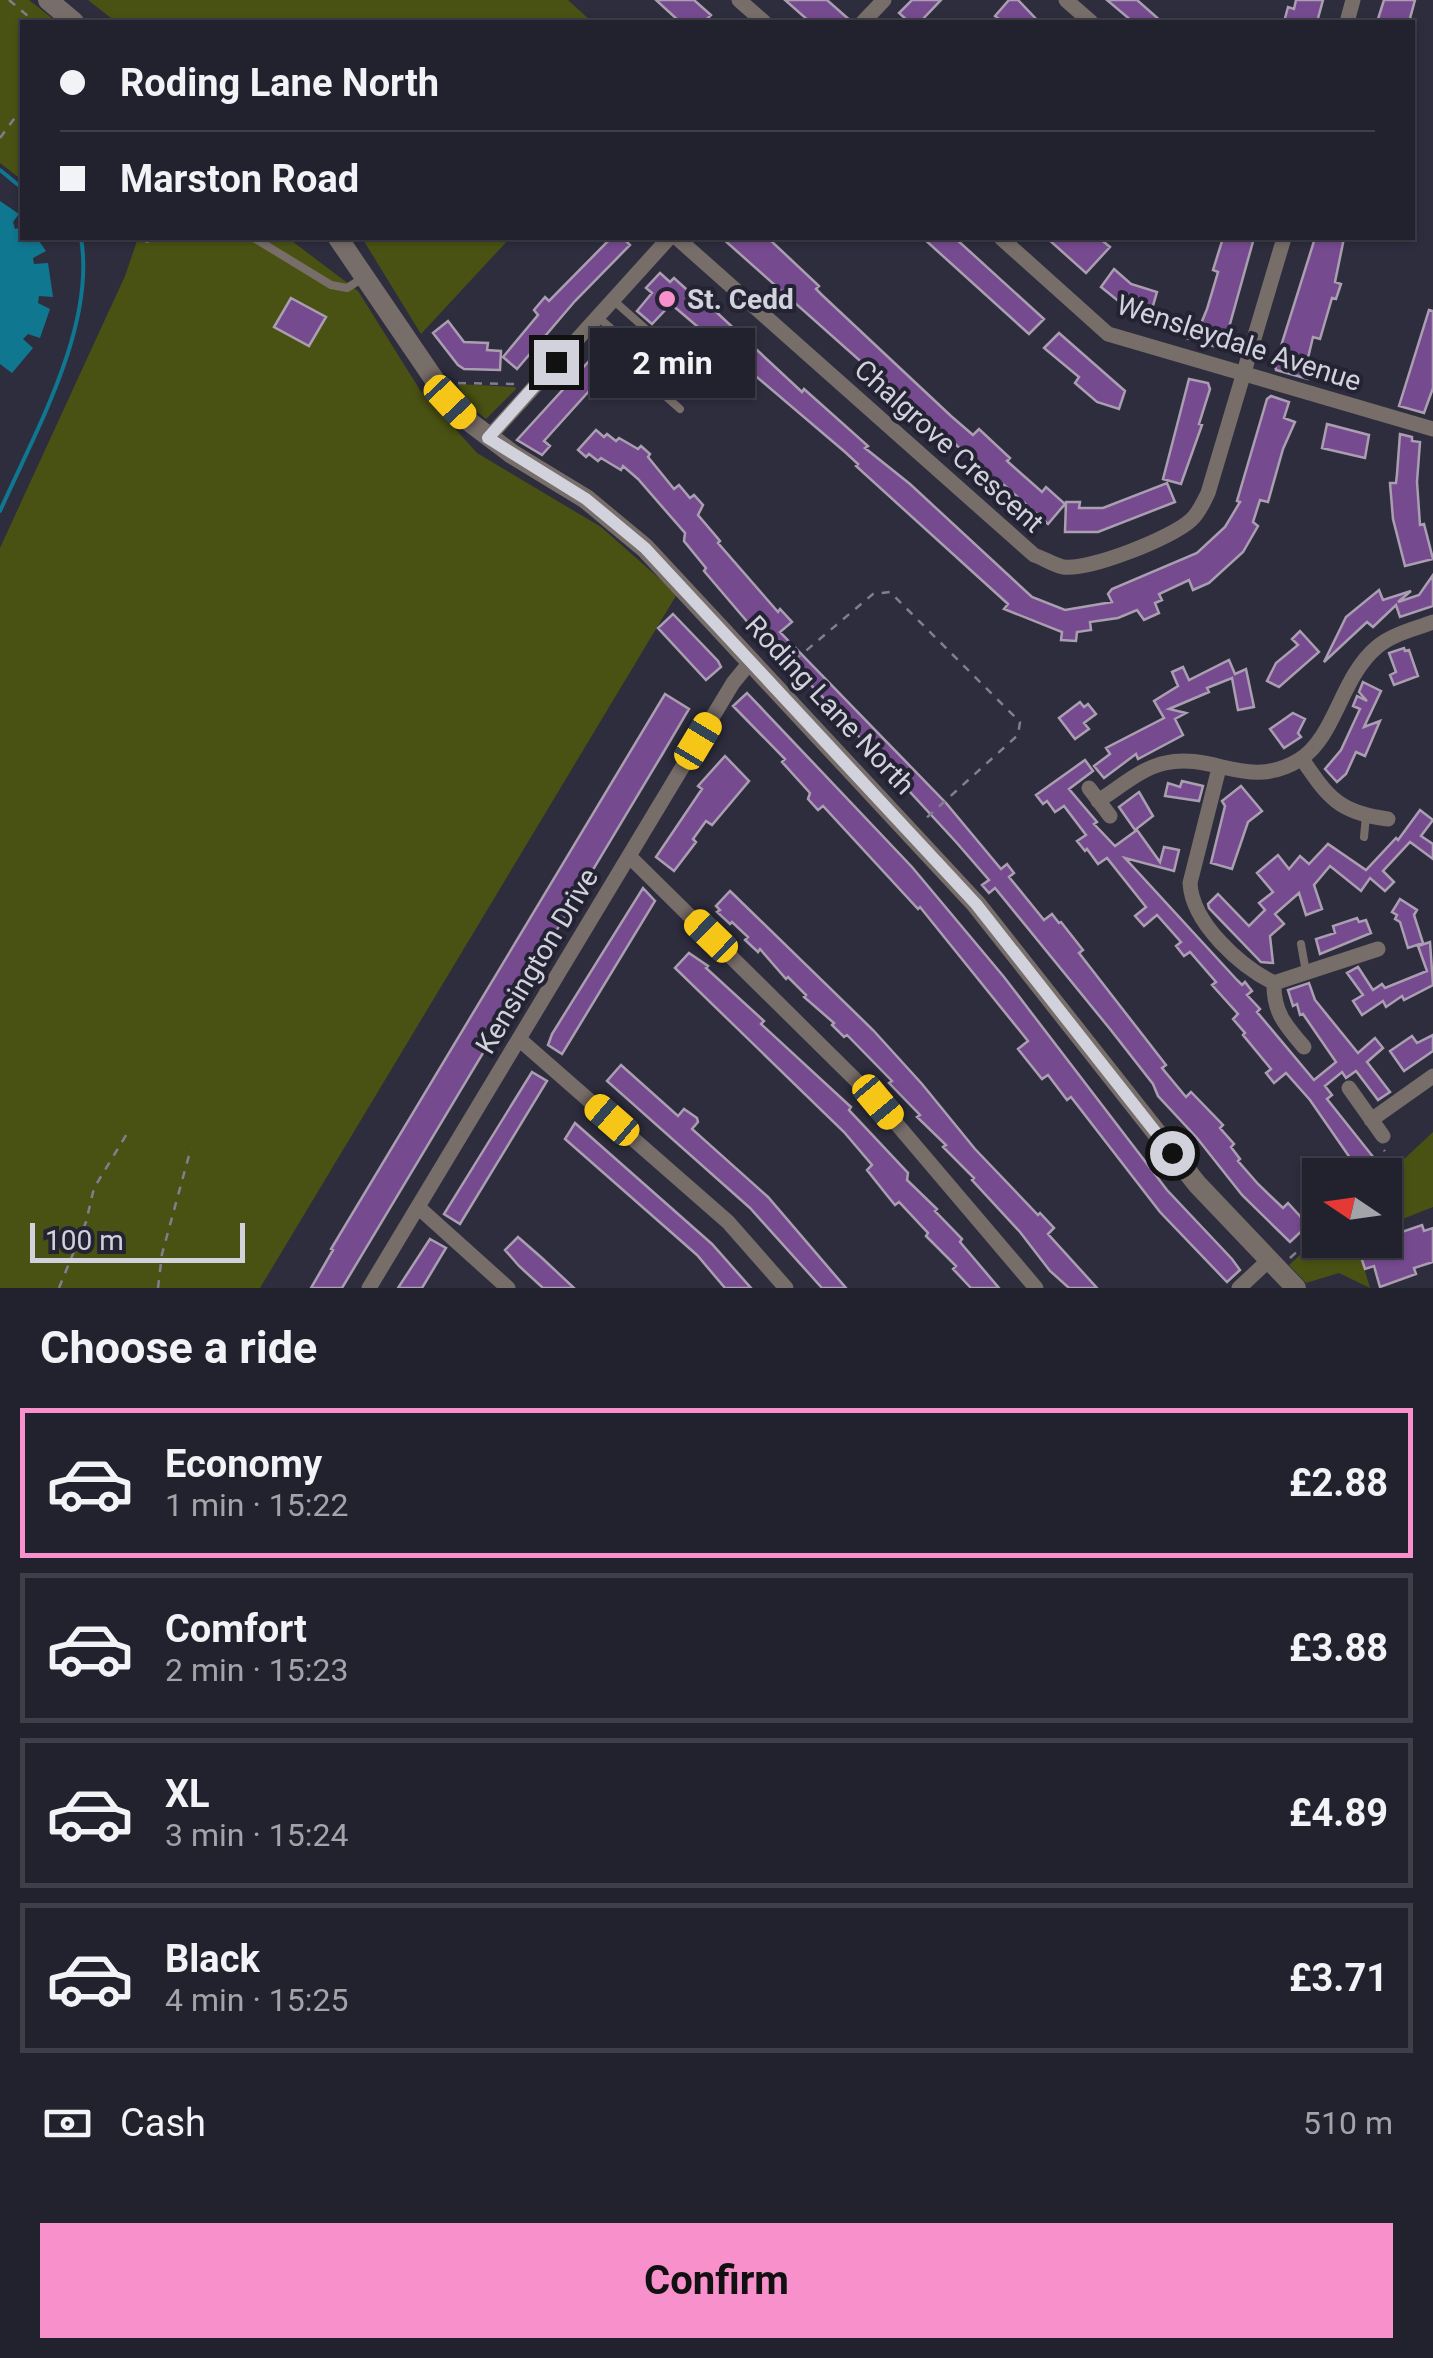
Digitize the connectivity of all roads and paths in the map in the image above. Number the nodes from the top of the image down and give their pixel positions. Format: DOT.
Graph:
graph roads {
  1 [pos="9,0"];
  2 [pos="48,0"];
  3 [pos="739,0"];
  4 [pos="884,0"];
  5 [pos="1066,0"];
  6 [pos="33,20"];
  7 [pos="72,20"];
  8 [pos="762,20"];
  9 [pos="865,20"];
  10 [pos="1089,20"];
  11 [pos="20,111"];
  12 [pos="0,138"];
  13 [pos="257,240"];
  14 [pos="340,240"];
  15 [pos="668,240"];
  16 [pos="679,240"];
  17 [pos="1004,240"];
  18 [pos="1283,240"];
  19 [pos="367,276"];
  20 [pos="613,300"];
  21 [pos="598,317"];
  22 [pos="648,330"];
  23 [pos="1244,374"];
  24 [pos="436,382"];
  25 [pos="536,385"];
  26 [pos="680,409"];
  27 [pos="1433,429"];
  28 [pos="488,438"];
  29 [pos="1433,622"];
  30 [pos="751,661"];
  31 [pos="770,681"];
  32 [pos="1302,759"];
  33 [pos="1219,768"];
  34 [pos="1110,816"];
  35 [pos="1366,816"];
  36 [pos="1388,819"];
  37 [pos="911,832"];
  38 [pos="1364,836"];
  39 [pos="629,856"];
  40 [pos="1301,944"];
  41 [pos="1378,949"];
  42 [pos="1306,972"];
  43 [pos="1274,983"];
  44 [pos="519,1038"];
  45 [pos="1304,1047"];
  46 [pos="1433,1076"];
  47 [pos="1349,1088"];
  48 [pos="1371,1120"];
  49 [pos="128,1132"];
  50 [pos="1383,1136"];
  51 [pos="190,1148"];
  52 [pos="1390,1158"];
  53 [pos="418,1207"];
  54 [pos="1302,1243"];
  55 [pos="1273,1264"];
  56 [pos="59,1288"];
  57 [pos="158,1288"];
  58 [pos="369,1288"];
  59 [pos="508,1288"];
  60 [pos="786,1288"];
  61 [pos="1036,1288"];
  62 [pos="1240,1288"];
  63 [pos="1296,1288"];
  1 -- 6 [label="path"];
  2 -- 7 [label="street"];
  3 -- 8 [label="street"];
  4 -- 9 [label="street"];
  5 -- 10 [label="street"];
  11 -- 12 [label="path"];
  13 -- 19 [label="lane"];
  14 -- 19 [label="street, Roding Lane North"];
  15 -- 20 [label="street"];
  16 -- 23 [label="street, Chalgrove Crescent"];
  17 -- 23 [label="street, Wensleydale Avenue"];
  18 -- 23 [label="street, Chalgrove Crescent"];
  19 -- 24 [label="street, Roding Lane North"];
  20 -- 21 [label="street"];
  20 -- 22 [label="lane"];
  21 -- 25 [label="street"];
  21 -- 26 [label="lane"];
  23 -- 27 [label="street, Wensleydale Avenue"];
  24 -- 25 [label="path"];
  24 -- 28 [label="street, Roding Lane North"];
  25 -- 28 [label="street"];
  28 -- 30 [label="street, Roding Lane North"];
  29 -- 32 [label="street"];
  30 -- 31 [label="street, Roding Lane North"];
  30 -- 39 [label="street, Kensington Drive"];
  31 -- 37 [label="street, Roding Lane North"];
  31 -- 37 [label="path"];
  32 -- 33 [label="street"];
  32 -- 35 [label="street"];
  33 -- 34 [label="street"];
  33 -- 43 [label="street"];
  35 -- 36 [label="street"];
  35 -- 38 [label="lane"];
  37 -- 55 [label="street, Roding Lane North"];
  39 -- 44 [label="street, Kensington Drive"];
  39 -- 61 [label="street"];
  40 -- 42 [label="lane"];
  41 -- 42 [label="street"];
  42 -- 43 [label="street"];
  43 -- 45 [label="street"];
  44 -- 53 [label="street, Kensington Drive"];
  44 -- 60 [label="street"];
  46 -- 48 [label="street"];
  47 -- 48 [label="street"];
  48 -- 50 [label="street"];
  49 -- 56 [label="path"];
  50 -- 52 [label="path"];
  51 -- 57 [label="path"];
  53 -- 58 [label="street, Kensington Drive"];
  53 -- 59 [label="street"];
  54 -- 55 [label="path"];
  55 -- 62 [label="street"];
  55 -- 63 [label="street, Roding Lane North"];
}
